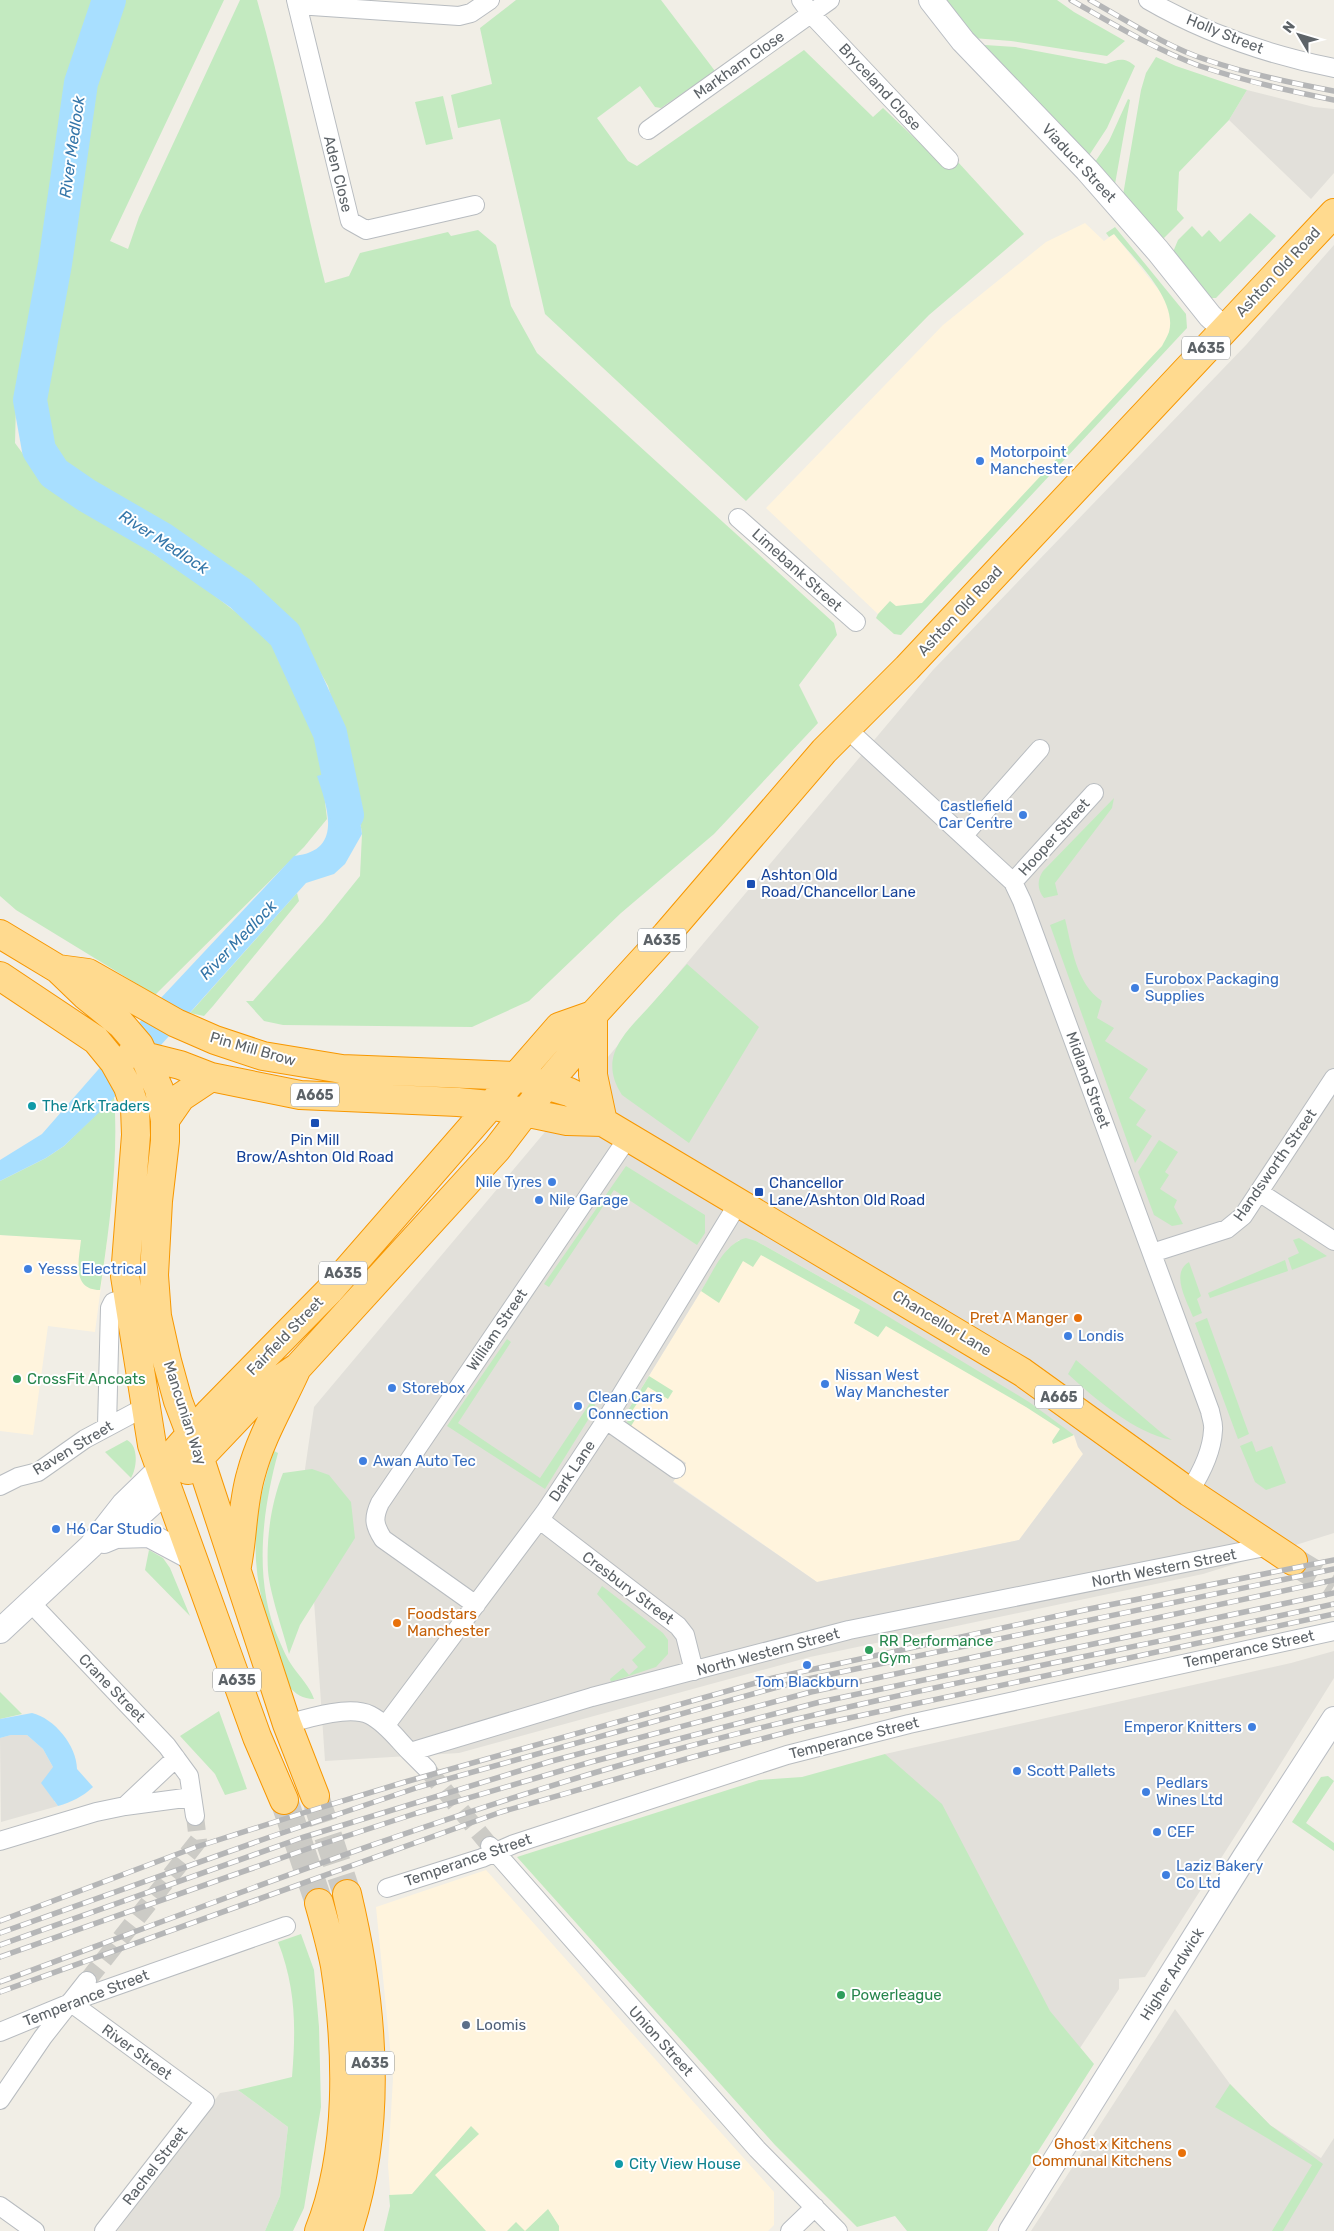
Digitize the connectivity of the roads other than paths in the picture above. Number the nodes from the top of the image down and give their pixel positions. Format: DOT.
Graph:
graph roads {
  1 [pos="490,0"];
  2 [pos="830,0"];
  3 [pos="931,0"];
  4 [pos="1148,0"];
  5 [pos="296,3"];
  6 [pos="806,7"];
  7 [pos="1334,68"];
  8 [pos="648,130"];
  9 [pos="949,160"];
  10 [pos="475,205"];
  11 [pos="1334,212"];
  12 [pos="1224,329"];
  13 [pos="738,518"];
  14 [pos="856,622"];
  15 [pos="846,728"];
  16 [pos="1040,750"];
  17 [pos="1094,793"];
  18 [pos="964,835"];
  19 [pos="1013,882"];
  20 [pos="0,934"];
  21 [pos="58,969"];
  22 [pos="0,976"];
  23 [pos="593,1022"];
  24 [pos="100,1045"];
  25 [pos="145,1057"];
  26 [pos="515,1076"];
  27 [pos="211,1077"];
  28 [pos="1333,1081"];
  29 [pos="546,1084"];
  30 [pos="490,1106"];
  31 [pos="135,1108"];
  32 [pos="524,1114"];
  33 [pos="165,1120"];
  34 [pos="603,1122"];
  35 [pos="629,1136"];
  36 [pos="1259,1192"];
  37 [pos="739,1202"];
  38 [pos="1334,1241"];
  39 [pos="1152,1253"];
  40 [pos="128,1297"];
  41 [pos="298,1367"];
  42 [pos="145,1407"];
  43 [pos="606,1420"];
  44 [pos="107,1426"];
  45 [pos="195,1447"];
  46 [pos="676,1469"];
  47 [pos="165,1478"];
  48 [pos="0,1486"];
  49 [pos="1189,1492"];
  50 [pos="540,1520"];
  51 [pos="116,1536"];
  52 [pos="91,1546"];
  53 [pos="1270,1546"];
  54 [pos="194,1559"];
  55 [pos="1293,1561"];
  56 [pos="236,1572"];
  57 [pos="31,1603"];
  58 [pos="476,1605"];
  59 [pos="0,1631"];
  60 [pos="1334,1631"];
  61 [pos="694,1672"];
  62 [pos="1334,1719"];
  63 [pos="287,1724"];
  64 [pos="385,1726"];
  65 [pos="410,1752"];
  66 [pos="176,1758"];
  67 [pos="427,1769"];
  68 [pos="315,1796"];
  69 [pos="192,1797"];
  70 [pos="284,1800"];
  71 [pos="125,1806"];
  72 [pos="194,1816"];
  73 [pos="0,1841"];
  74 [pos="493,1849"];
  75 [pos="387,1888"];
  76 [pos="347,1894"];
  77 [pos="319,1903"];
  78 [pos="286,1926"];
  79 [pos="87,1981"];
  80 [pos="70,2002"];
  81 [pos="0,2032"];
  82 [pos="0,2100"];
  83 [pos="205,2101"];
  84 [pos="0,2206"];
  85 [pos="815,2207"];
  86 [pos="35,2231"];
  87 [pos="104,2231"];
  88 [pos="319,2231"];
  89 [pos="348,2231"];
  90 [pos="790,2231"];
  91 [pos="838,2231"];
  92 [pos="1011,2231"];
  1 -- 5 [label="street"];
  2 -- 6 [label="street, Markham Close"];
  3 -- 12 [label="street, Viaduct Street"];
  4 -- 7 [label="street, Holly Street"];
  5 -- 10 [label="street, Aden Close"];
  6 -- 8 [label="street, Markham Close"];
  6 -- 9 [label="street, Bryceland Close"];
  11 -- 12 [label="highway, Ashton Old Road / A635"];
  12 -- 15 [label="highway, Ashton Old Road / A635"];
  13 -- 14 [label="street, Limebank Street"];
  15 -- 18 [label="street, Midland Street"];
  15 -- 23 [label="highway, Ashton Old Road / A635"];
  16 -- 18 [label="street"];
  17 -- 19 [label="street, Hooper Street"];
  18 -- 19 [label="street, Midland Street"];
  19 -- 39 [label="street, Midland Street"];
  20 -- 21 [label="highway, A665"];
  21 -- 25 [label="highway, Mancunian Way / A665"];
  21 -- 26 [label="highway, Pin Mill Brow / A665"];
  22 -- 24 [label="highway, A665"];
  23 -- 26 [label="highway, Ashton Old Road / A635"];
  23 -- 29 [label="highway, Ashton Old Road / A635"];
  23 -- 34 [label="highway"];
  24 -- 25 [label="highway, A665"];
  24 -- 31 [label="highway, A665"];
  25 -- 27 [label="highway, A665"];
  25 -- 33 [label="highway, Mancunian Way / A665"];
  26 -- 29 [label="highway, Pin Mill Brow / A665"];
  26 -- 30 [label="highway, Fairfield Street / A635"];
  27 -- 30 [label="highway, A665"];
  27 -- 33 [label="highway"];
  28 -- 36 [label="street, Handsworth Street"];
  29 -- 32 [label="highway, Fairfield Street / A635"];
  29 -- 34 [label="highway, Chancellor Lane / A665"];
  30 -- 32 [label="highway, Chancellor Lane"];
  30 -- 45 [label="highway, Fairfield Street / A635"];
  31 -- 40 [label="highway, Mancunian Way / A635"];
  32 -- 34 [label="highway, Chancellor Lane"];
  32 -- 41 [label="highway, Fairfield Street / A635"];
  33 -- 45 [label="highway, Mancunian Way / A635"];
  34 -- 35 [label="highway, Chancellor Lane / A665"];
  35 -- 37 [label="highway, Chancellor Lane / A665"];
  35 -- 58 [label="street, William Street"];
  36 -- 38 [label="street"];
  36 -- 39 [label="street, Handsworth Street"];
  37 -- 43 [label="street, Dark Lane"];
  37 -- 49 [label="highway, Chancellor Lane / A665"];
  39 -- 49 [label="street, Midland Street"];
  40 -- 42 [label="highway, Mancunian Way / A635"];
  40 -- 44 [label="street"];
  41 -- 45 [label="highway, Fairfield Street / A635"];
  41 -- 56 [label="highway, Fairfield Street / A635"];
  42 -- 44 [label="street, Raven Street"];
  42 -- 47 [label="highway, Mancunian Way / A635"];
  43 -- 46 [label="street"];
  43 -- 50 [label="street, Dark Lane"];
  44 -- 48 [label="street, Raven Street"];
  45 -- 47 [label="highway, Fairfield Street / A635"];
  45 -- 56 [label="highway, Mancunian Way / A635"];
  47 -- 51 [label="street, Fairfield Street"];
  47 -- 52 [label="street, Fairfield Street"];
  47 -- 54 [label="highway, Mancunian Way / A635"];
  49 -- 53 [label="highway, Chancellor Lane / A665"];
  50 -- 58 [label="street, Dark Lane"];
  50 -- 61 [label="street, Cresbury Street"];
  51 -- 52 [label="street, Fairfield Street"];
  51 -- 54 [label="street"];
  52 -- 57 [label="street, Fairfield Street"];
  53 -- 55 [label="highway, Chancellor Lane / A665"];
  53 -- 61 [label="street, North Western Street"];
  54 -- 70 [label="highway, Mancunian Way / A635"];
  56 -- 63 [label="highway, Mancunian Way / A635"];
  57 -- 59 [label="street, Fairfield Street"];
  57 -- 66 [label="street, Crane Street"];
  58 -- 64 [label="street, Dark Lane"];
  60 -- 74 [label="street, Temperance Street"];
  61 -- 65 [label="street, North Western Street"];
  62 -- 92 [label="street, Higher Ardwick"];
  63 -- 64 [label="street"];
  63 -- 68 [label="highway, Mancunian Way / A635"];
  64 -- 65 [label="street"];
  65 -- 67 [label="street"];
  66 -- 69 [label="street, Crane Street"];
  66 -- 71 [label="street"];
  69 -- 71 [label="street"];
  69 -- 72 [label="street"];
  71 -- 73 [label="street"];
  74 -- 75 [label="street, Temperance Street"];
  74 -- 85 [label="street, Union Street"];
  76 -- 89 [label="highway, A635"];
  77 -- 88 [label="highway, A635"];
  78 -- 80 [label="street, Temperance Street"];
  79 -- 80 [label="street"];
  80 -- 81 [label="street, Temperance Street"];
  80 -- 82 [label="street"];
  80 -- 83 [label="street, River Street"];
  83 -- 87 [label="street, Rachel Street"];
  84 -- 86 [label="street"];
  85 -- 90 [label="street"];
  85 -- 91 [label="street, Union Street"];
}
